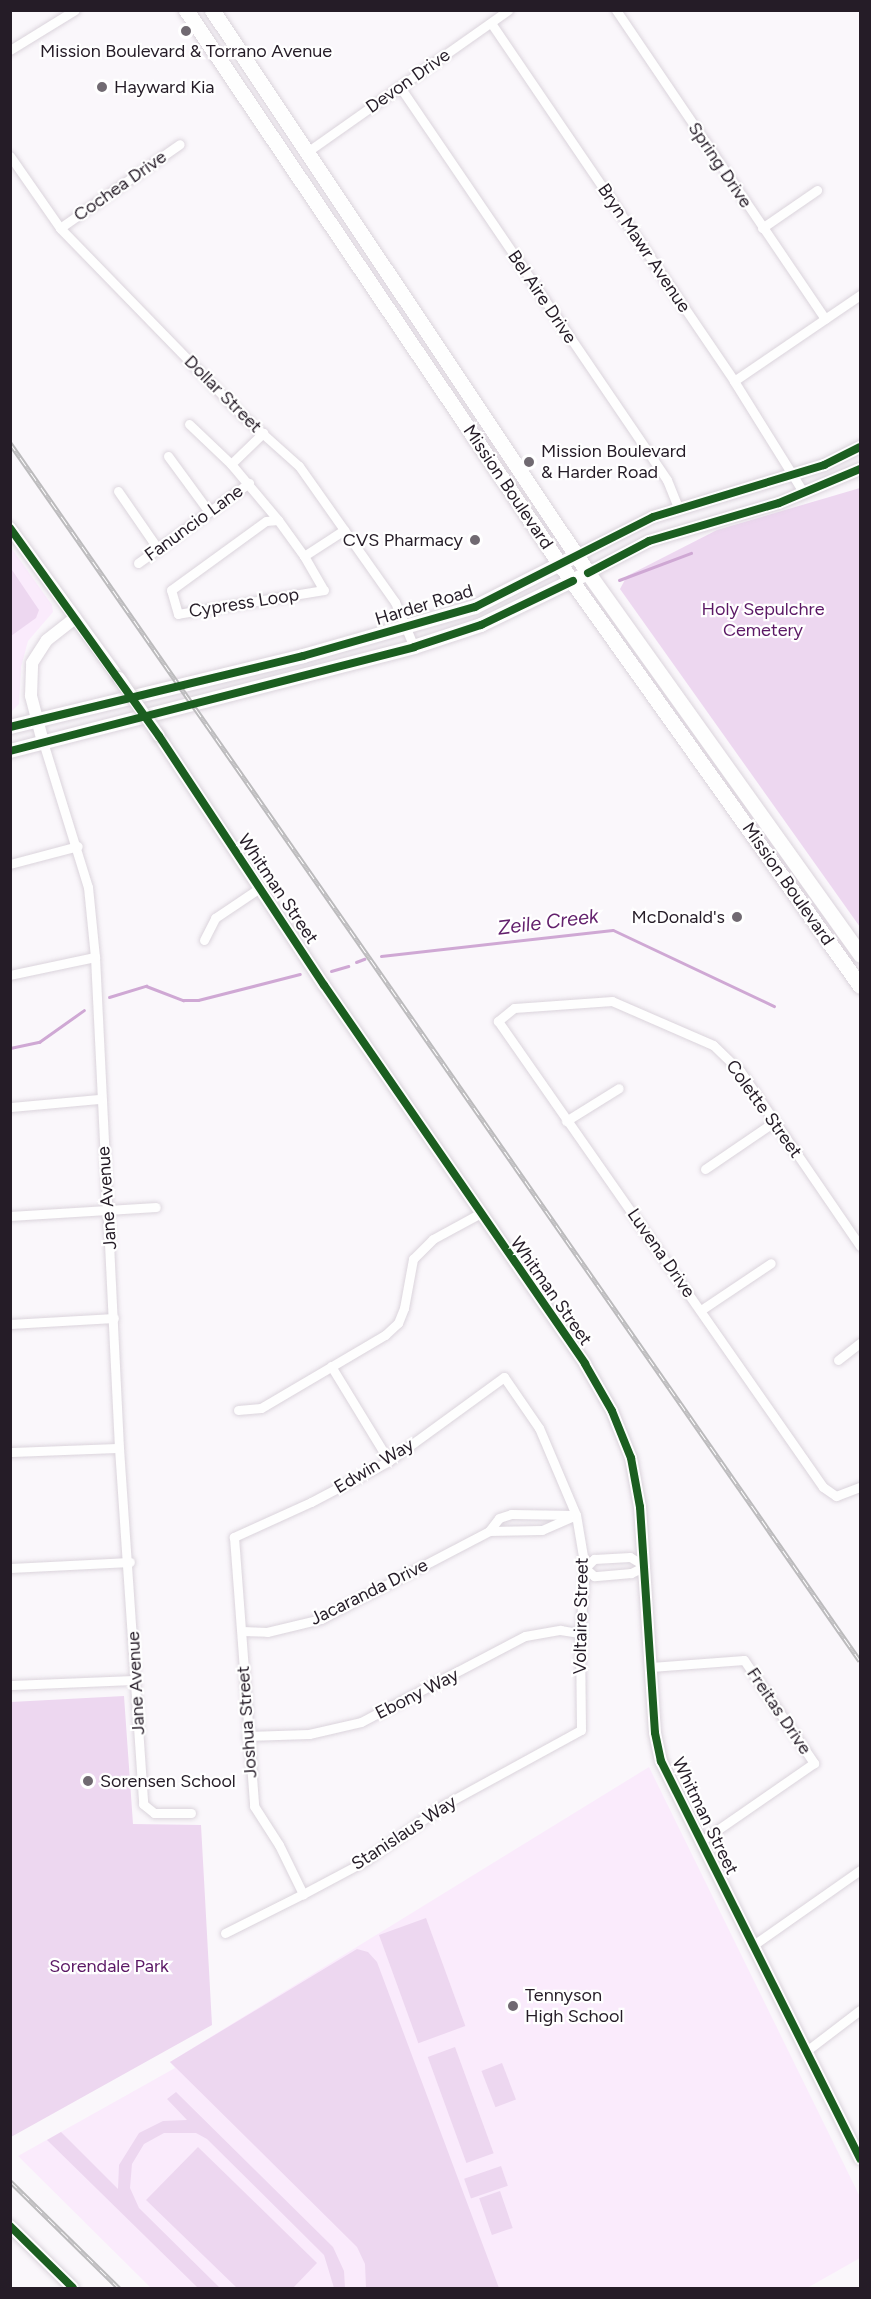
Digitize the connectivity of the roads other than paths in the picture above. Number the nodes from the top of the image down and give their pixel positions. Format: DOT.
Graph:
graph roads {
  1 [pos="75,10"];
  2 [pos="186,10"];
  3 [pos="212,10"];
  4 [pos="508,10"];
  5 [pos="616,10"];
  6 [pos="491,22"];
  7 [pos="10,50"];
  8 [pos="400,87"];
  9 [pos="180,144"];
  10 [pos="307,152"];
  11 [pos="10,156"];
  12 [pos="817,190"];
  13 [pos="60,228"];
  14 [pos="762,228"];
  15 [pos="861,295"];
  16 [pos="825,319"];
  17 [pos="734,381"];
  18 [pos="189,424"];
  19 [pos="263,433"];
  20 [pos="861,447"];
  21 [pos="168,456"];
  22 [pos="231,464"];
  23 [pos="861,469"];
  24 [pos="794,474"];
  25 [pos="249,483"];
  26 [pos="118,491"];
  27 [pos="803,492"];
  28 [pos="679,510"];
  29 [pos="209,512"];
  30 [pos="278,520"];
  31 [pos="10,528"];
  32 [pos="344,530"];
  33 [pos="158,549"];
  34 [pos="578,555"];
  35 [pos="304,556"];
  36 [pos="559,562"];
  37 [pos="138,563"];
  38 [pos="588,573"];
  39 [pos="573,581"];
  40 [pos="75,618"];
  41 [pos="405,627"];
  42 [pos="414,647"];
  43 [pos="37,720"];
  44 [pos="10,727"];
  45 [pos="43,742"];
  46 [pos="10,750"];
  47 [pos="78,846"];
  48 [pos="762,847"];
  49 [pos="10,864"];
  50 [pos="258,889"];
  51 [pos="815,892"];
  52 [pos="204,940"];
  53 [pos="861,955"];
  54 [pos="95,957"];
  55 [pos="10,975"];
  56 [pos="861,986"];
  57 [pos="498,1021"];
  58 [pos="619,1088"];
  59 [pos="100,1099"];
  60 [pos="10,1107"];
  61 [pos="566,1121"];
  62 [pos="774,1122"];
  63 [pos="705,1168"];
  64 [pos="156,1207"];
  65 [pos="108,1208"];
  66 [pos="479,1214"];
  67 [pos="10,1216"];
  68 [pos="861,1246"];
  69 [pos="771,1263"];
  70 [pos="701,1310"];
  71 [pos="114,1318"];
  72 [pos="10,1324"];
  73 [pos="861,1342"];
  74 [pos="838,1360"];
  75 [pos="331,1366"];
  76 [pos="504,1377"];
  77 [pos="237,1410"];
  78 [pos="119,1448"];
  79 [pos="10,1452"];
  80 [pos="389,1461"];
  81 [pos="861,1487"];
  82 [pos="576,1515"];
  83 [pos="489,1531"];
  84 [pos="234,1537"];
  85 [pos="130,1562"];
  86 [pos="645,1566"];
  87 [pos="10,1568"];
  88 [pos="585,1568"];
  89 [pos="242,1631"];
  90 [pos="580,1633"];
  91 [pos="651,1667"];
  92 [pos="135,1680"];
  93 [pos="10,1685"];
  94 [pos="581,1730"];
  95 [pos="247,1736"];
  96 [pos="191,1813"];
  97 [pos="700,1842"];
  98 [pos="861,1870"];
  99 [pos="303,1894"];
  100 [pos="225,1933"];
  101 [pos="752,1946"];
  102 [pos="861,2010"];
  103 [pos="805,2052"];
  104 [pos="860,2155"];
  105 [pos="10,2226"];
  106 [pos="73,2289"];
  1 -- 7 [label="street"];
  2 -- 36 [label="main road, Mission Boulevard"];
  3 -- 10 [label="main road, Mission Boulevard"];
  4 -- 6 [label="street, Devon Drive"];
  5 -- 14 [label="street, Spring Drive"];
  6 -- 8 [label="street, Devon Drive"];
  6 -- 17 [label="street, Bryn Mawr Avenue"];
  8 -- 10 [label="street, Devon Drive"];
  8 -- 28 [label="street, Bel Aire Drive"];
  9 -- 13 [label="street, Cochea Drive"];
  10 -- 34 [label="main road, Mission Boulevard"];
  11 -- 13 [label="street, Dollar Street"];
  12 -- 14 [label="street"];
  13 -- 19 [label="street, Dollar Street"];
  14 -- 16 [label="street, Spring Drive"];
  15 -- 16 [label="street"];
  16 -- 17 [label="street"];
  17 -- 24 [label="street, Bryn Mawr Avenue"];
  18 -- 22 [label="street"];
  19 -- 22 [label="street"];
  19 -- 32 [label="street, Dollar Street"];
  20 -- 24 [label="street, Harder Road"];
  21 -- 29 [label="street"];
  22 -- 25 [label="street"];
  23 -- 27 [label="street, Harder Road"];
  24 -- 27 [label="street"];
  24 -- 28 [label="street, Harder Road"];
  25 -- 29 [label="street, Fanuncio Lane"];
  25 -- 30 [label="street"];
  26 -- 33 [label="street"];
  27 -- 38 [label="street, Harder Road"];
  28 -- 34 [label="street, Harder Road"];
  29 -- 33 [label="street, Fanuncio Lane"];
  30 -- 35 [label="street, Cypress Loop"];
  30 -- 35 [label="street, Cypress Loop"];
  31 -- 40 [label="street, Whitman Street"];
  32 -- 35 [label="street"];
  32 -- 41 [label="street, Dollar Street"];
  33 -- 37 [label="street, Fanuncio Lane"];
  34 -- 36 [label="main road, Harder Road"];
  34 -- 38 [label="main road, Mission Boulevard"];
  36 -- 39 [label="main road, Mission Boulevard"];
  36 -- 41 [label="main road, Harder Road"];
  38 -- 39 [label="main road, Harder Road"];
  38 -- 51 [label="main road, Mission Boulevard"];
  39 -- 42 [label="main road, Harder Road"];
  39 -- 48 [label="main road, Mission Boulevard"];
  40 -- 43 [label="street, Jane Avenue"];
  40 -- 50 [label="street, Whitman Street, bridge"];
  41 -- 42 [label="street, Dollar Street"];
  41 -- 43 [label="main road, Harder Road"];
  42 -- 45 [label="main road, Harder Road"];
  43 -- 44 [label="main road, Harder Road"];
  43 -- 45 [label="street, Jane Avenue"];
  45 -- 46 [label="main road, Harder Road"];
  45 -- 47 [label="street, Jane Avenue"];
  47 -- 49 [label="street"];
  47 -- 54 [label="street, Jane Avenue"];
  48 -- 51 [label="main road"];
  48 -- 56 [label="main road, Mission Boulevard"];
  50 -- 52 [label="street"];
  50 -- 66 [label="street, Whitman Street"];
  51 -- 53 [label="main road, Mission Boulevard"];
  54 -- 55 [label="street"];
  54 -- 59 [label="street, Jane Avenue"];
  57 -- 61 [label="street, Luvena Drive"];
  57 -- 62 [label="street, Colette Street"];
  58 -- 61 [label="street"];
  59 -- 60 [label="street"];
  59 -- 65 [label="street, Jane Avenue"];
  61 -- 70 [label="street, Luvena Drive"];
  62 -- 63 [label="street"];
  62 -- 68 [label="street, Colette Street"];
  64 -- 65 [label="street"];
  65 -- 67 [label="street"];
  65 -- 71 [label="street, Jane Avenue"];
  66 -- 75 [label="street"];
  66 -- 86 [label="street, Whitman Street"];
  69 -- 70 [label="street"];
  70 -- 81 [label="street, Luvena Drive"];
  71 -- 72 [label="street"];
  71 -- 78 [label="street, Jane Avenue"];
  73 -- 74 [label="street"];
  75 -- 77 [label="street"];
  75 -- 80 [label="street"];
  76 -- 80 [label="street, Edwin Way"];
  76 -- 82 [label="street, Voltaire Street"];
  78 -- 79 [label="street"];
  78 -- 85 [label="street, Jane Avenue"];
  80 -- 84 [label="street, Edwin Way"];
  82 -- 83 [label="street, Jacaranda Drive"];
  82 -- 83 [label="street, Jacaranda Drive"];
  82 -- 88 [label="street, Voltaire Street"];
  83 -- 89 [label="street, Jacaranda Drive"];
  84 -- 89 [label="street, Joshua Street"];
  85 -- 87 [label="street"];
  85 -- 92 [label="street, Jane Avenue"];
  86 -- 88 [label="street"];
  86 -- 88 [label="street"];
  86 -- 91 [label="street, Whitman Street"];
  88 -- 90 [label="street, Voltaire Street"];
  89 -- 95 [label="street, Joshua Street"];
  90 -- 94 [label="street, Voltaire Street"];
  90 -- 95 [label="street, Ebony Way"];
  91 -- 97 [label="street, Whitman Street"];
  91 -- 97 [label="street, Freitas Drive"];
  92 -- 93 [label="street"];
  92 -- 96 [label="street, Jane Avenue"];
  94 -- 99 [label="street, Stanislaus Way"];
  95 -- 99 [label="street, Joshua Street"];
  97 -- 101 [label="street, Whitman Street"];
  98 -- 101 [label="street"];
  99 -- 100 [label="street, Stanislaus Way"];
  101 -- 103 [label="street, Whitman Street"];
  102 -- 103 [label="street"];
  103 -- 104 [label="street, Whitman Street"];
  105 -- 106 [label="street"];
}
